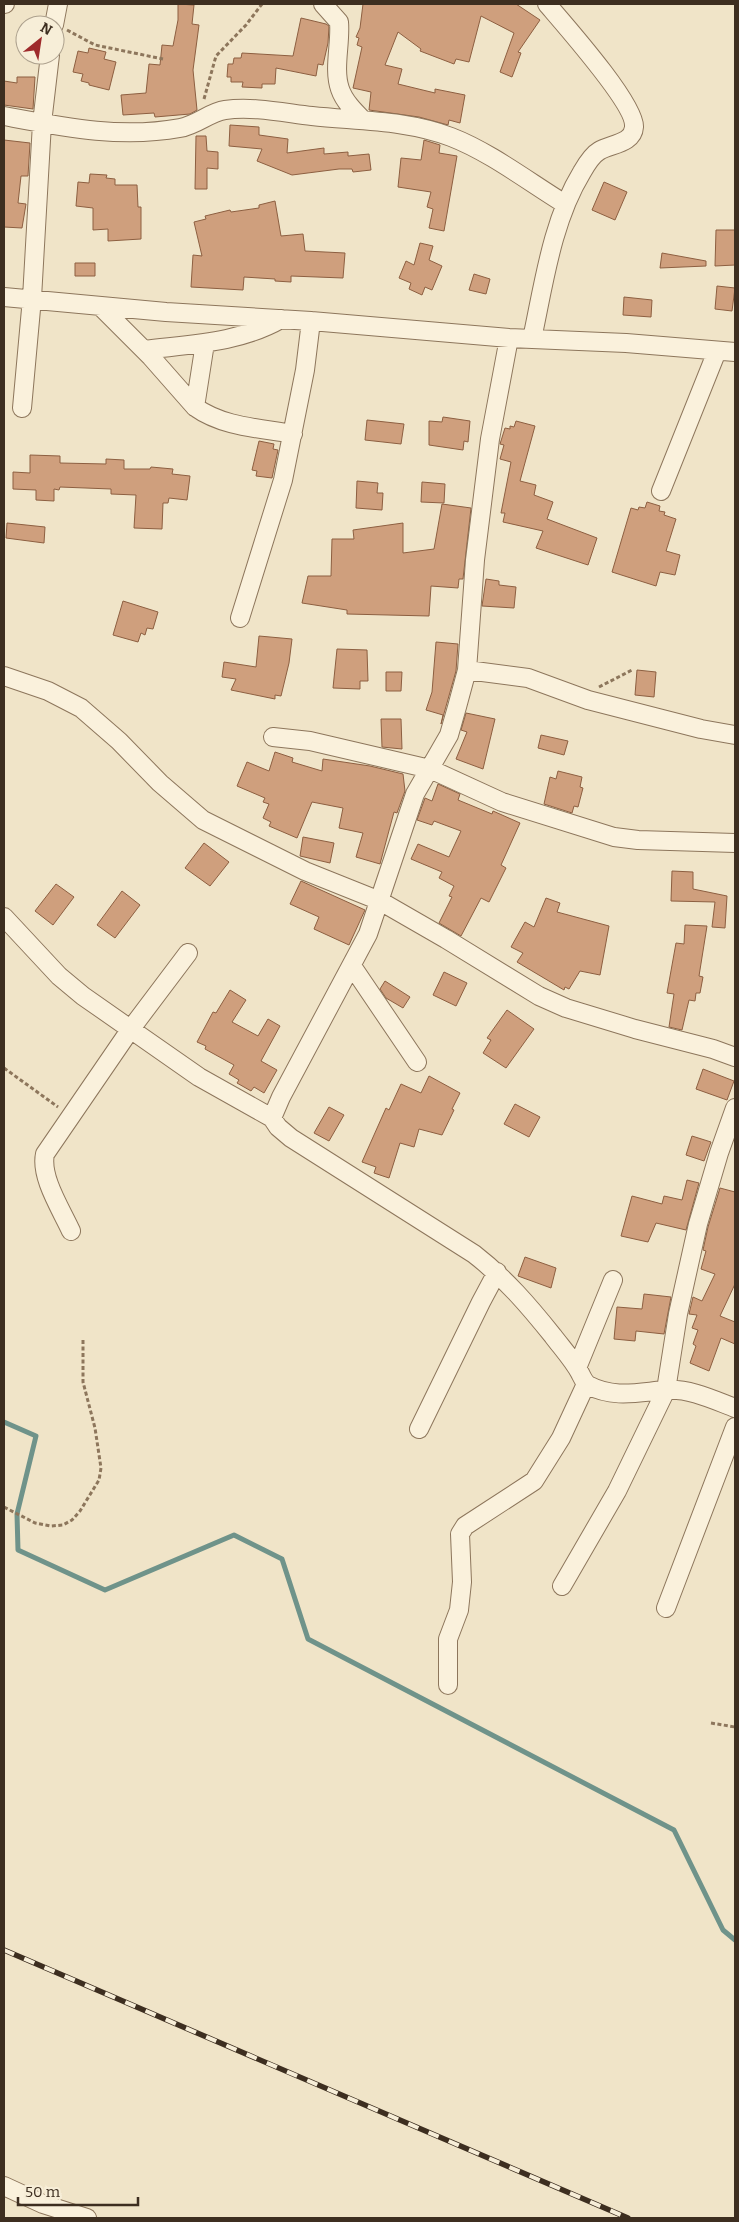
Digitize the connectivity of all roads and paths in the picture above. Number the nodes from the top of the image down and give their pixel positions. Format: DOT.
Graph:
graph roads {
  1 [pos="262,4"];
  2 [pos="323,4"];
  3 [pos="547,4"];
  4 [pos="65,26"];
  5 [pos="163,59"];
  6 [pos="49,65"];
  7 [pos="4,116"];
  8 [pos="363,120"];
  9 [pos="42,123"];
  10 [pos="198,123"];
  11 [pos="565,204"];
  12 [pos="4,296"];
  13 [pos="32,298"];
  14 [pos="100,306"];
  15 [pos="282,319"];
  16 [pos="311,321"];
  17 [pos="509,338"];
  18 [pos="532,339"];
  19 [pos="204,343"];
  20 [pos="144,350"];
  21 [pos="717,351"];
  22 [pos="735,352"];
  23 [pos="195,407"];
  24 [pos="22,408"];
  25 [pos="293,434"];
  26 [pos="661,491"];
  27 [pos="240,618"];
  28 [pos="467,670"];
  29 [pos="632,670"];
  30 [pos="4,676"];
  31 [pos="578,696"];
  32 [pos="735,735"];
  33 [pos="273,737"];
  34 [pos="430,769"];
  35 [pos="735,843"];
  36 [pos="380,901"];
  37 [pos="4,917"];
  38 [pos="188,953"];
  39 [pos="352,966"];
  40 [pos="130,1030"];
  41 [pos="735,1057"];
  42 [pos="417,1062"];
  43 [pos="4,1068"];
  44 [pos="735,1108"];
  45 [pos="70,1115"];
  46 [pos="272,1118"];
  47 [pos="71,1231"];
  48 [pos="497,1272"];
  49 [pos="613,1280"];
  50 [pos="83,1339"];
  51 [pos="577,1368"];
  52 [pos="586,1384"];
  53 [pos="666,1390"];
  54 [pos="735,1408"];
  55 [pos="735,1427"];
  56 [pos="418,1429"];
  57 [pos="4,1507"];
  58 [pos="562,1586"];
  59 [pos="666,1608"];
  60 [pos="448,1685"];
  61 [pos="711,1723"];
  62 [pos="735,1727"];
  63 [pos="4,2186"];
  64 [pos="86,2218"];
  1 -- 10 [label="path"];
  2 -- 8 [label="street"];
  3 -- 11 [label="street"];
  4 -- 5 [label="path"];
  6 -- 9 [label="street"];
  7 -- 9 [label="street"];
  8 -- 10 [label="street"];
  8 -- 11 [label="street"];
  9 -- 10 [label="street"];
  9 -- 13 [label="street"];
  11 -- 18 [label="street"];
  12 -- 13 [label="street"];
  13 -- 14 [label="street"];
  13 -- 24 [label="street"];
  14 -- 15 [label="street"];
  14 -- 20 [label="street"];
  15 -- 16 [label="street"];
  15 -- 19 [label="street"];
  16 -- 17 [label="street"];
  16 -- 25 [label="street"];
  17 -- 18 [label="street"];
  17 -- 28 [label="street"];
  18 -- 21 [label="street"];
  19 -- 20 [label="street"];
  19 -- 23 [label="street"];
  20 -- 23 [label="street"];
  21 -- 22 [label="street"];
  21 -- 26 [label="street"];
  23 -- 25 [label="street"];
  25 -- 27 [label="street"];
  28 -- 31 [label="street"];
  28 -- 34 [label="street"];
  29 -- 31 [label="path"];
  30 -- 36 [label="street"];
  31 -- 32 [label="street"];
  33 -- 34 [label="street"];
  34 -- 35 [label="street"];
  34 -- 36 [label="street"];
  36 -- 39 [label="street"];
  36 -- 41 [label="street"];
  37 -- 40 [label="street"];
  38 -- 40 [label="street"];
  39 -- 42 [label="street"];
  39 -- 46 [label="street"];
  40 -- 45 [label="street"];
  40 -- 46 [label="street"];
  43 -- 45 [label="path"];
  44 -- 53 [label="street"];
  45 -- 47 [label="street"];
  46 -- 48 [label="street"];
  48 -- 51 [label="street"];
  48 -- 56 [label="street"];
  49 -- 51 [label="street"];
  50 -- 57 [label="path"];
  51 -- 52 [label="street"];
  52 -- 53 [label="street"];
  52 -- 60 [label="street"];
  53 -- 54 [label="street"];
  53 -- 58 [label="street"];
  55 -- 59 [label="street"];
  61 -- 62 [label="path"];
  63 -- 64 [label="street"];
}
